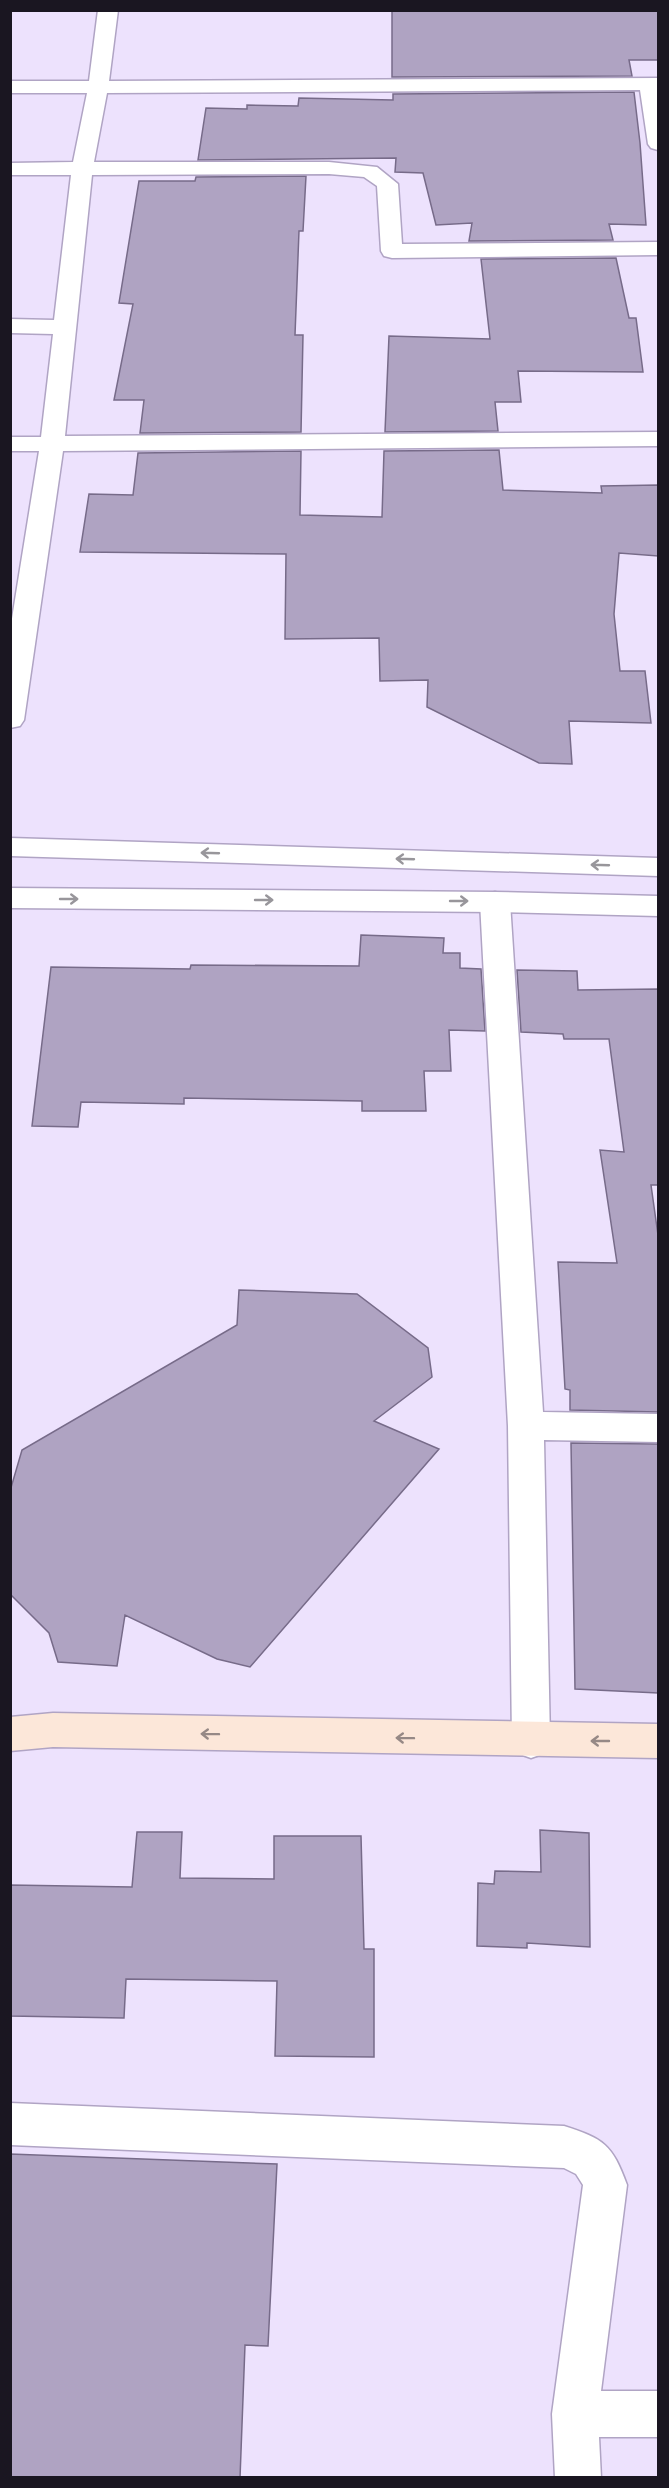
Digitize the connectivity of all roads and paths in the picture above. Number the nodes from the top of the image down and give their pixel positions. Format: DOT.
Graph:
graph roads {
  1 [pos="108,10"];
  2 [pos="654,84"];
  3 [pos="10,87"];
  4 [pos="98,87"];
  5 [pos="658,144"];
  6 [pos="82,168"];
  7 [pos="10,169"];
  8 [pos="658,249"];
  9 [pos="10,326"];
  10 [pos="63,327"];
  11 [pos="658,439"];
  12 [pos="10,444"];
  13 [pos="52,445"];
  14 [pos="10,720"];
  15 [pos="10,847"];
  16 [pos="658,867"];
  17 [pos="10,898"];
  18 [pos="495,902"];
  19 [pos="658,906"];
  20 [pos="526,1426"];
  21 [pos="658,1428"];
  22 [pos="10,1734"];
  23 [pos="531,1741"];
  24 [pos="658,1741"];
  25 [pos="10,2124"];
  26 [pos="575,2414"];
  27 [pos="658,2414"];
  28 [pos="578,2478"];
  1 -- 4 [label="street"];
  2 -- 4 [label="street"];
  2 -- 5 [label="street"];
  3 -- 4 [label="street"];
  4 -- 6 [label="street"];
  6 -- 7 [label="street"];
  6 -- 8 [label="street"];
  6 -- 10 [label="street"];
  9 -- 10 [label="street"];
  10 -- 13 [label="street"];
  11 -- 13 [label="street"];
  12 -- 13 [label="street"];
  13 -- 14 [label="street"];
  16 -- 15 [label="street, one-way"];
  17 -- 18 [label="street, one-way"];
  18 -- 19 [label="street"];
  18 -- 20 [label="street"];
  20 -- 21 [label="street"];
  20 -- 23 [label="street"];
  23 -- 22 [label="main road, one-way"];
  24 -- 23 [label="main road, one-way"];
  25 -- 26 [label="street"];
  26 -- 27 [label="street"];
  26 -- 28 [label="street"];
}
